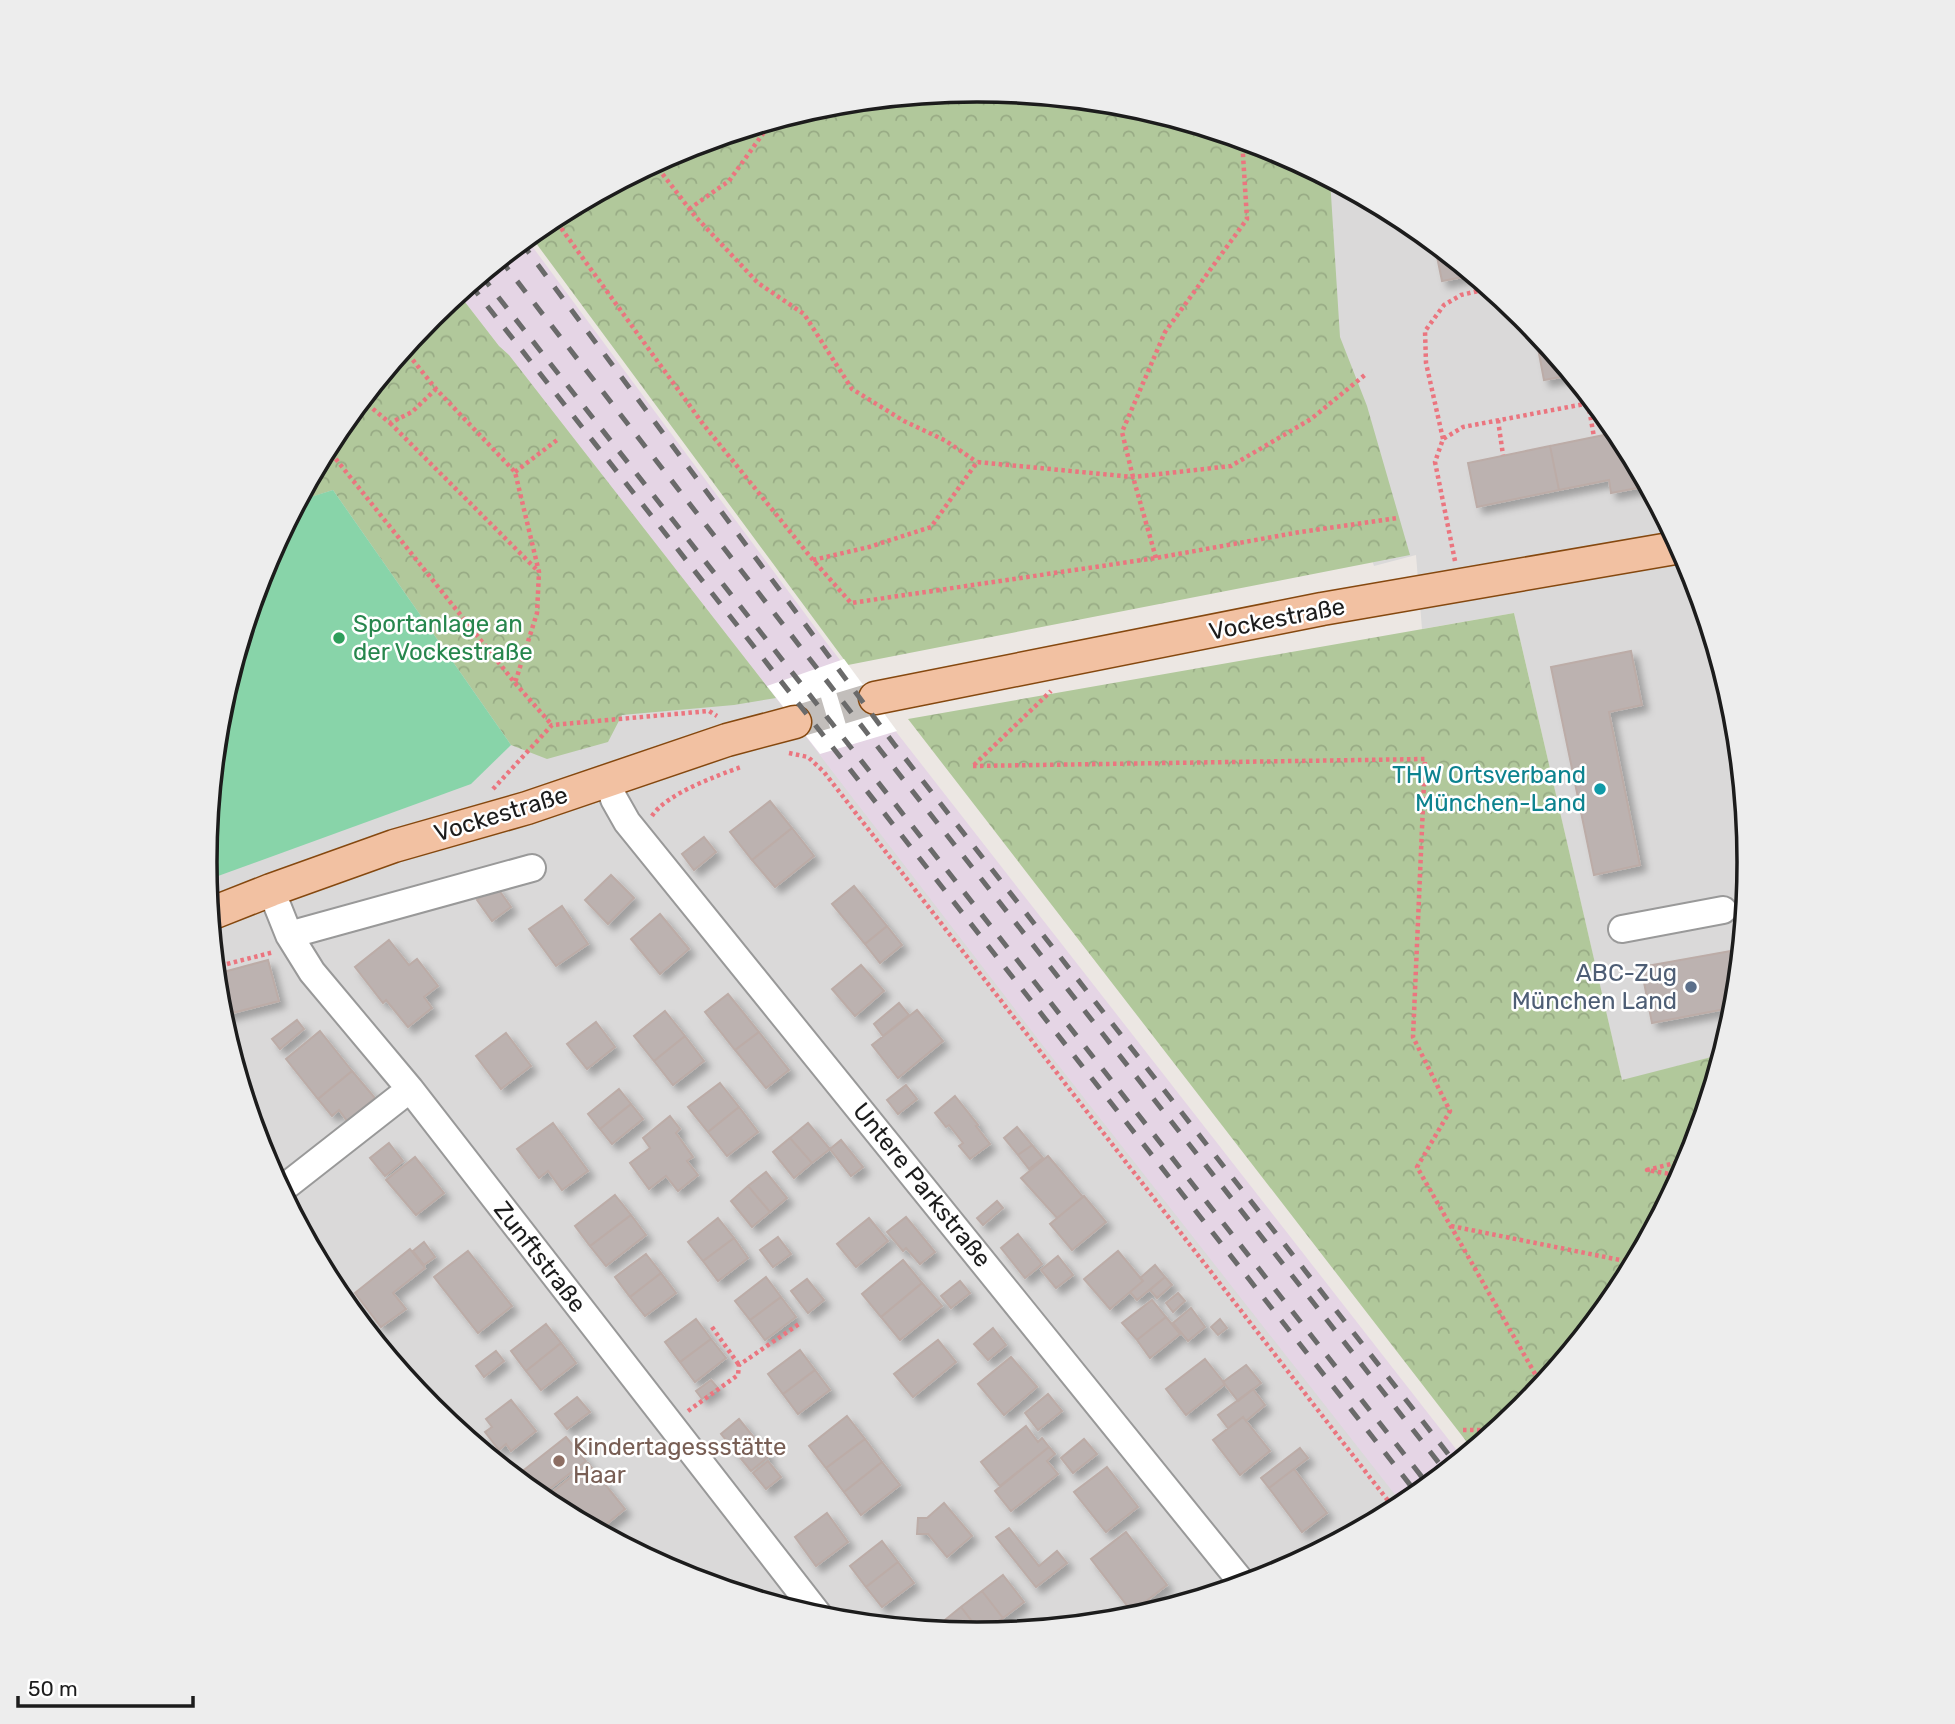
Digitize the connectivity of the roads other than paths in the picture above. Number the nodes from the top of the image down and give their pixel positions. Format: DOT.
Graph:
graph roads {
  1 [pos="1670,549"];
  2 [pos="875,698"];
  3 [pos="795,722"];
  4 [pos="608,781"];
  5 [pos="532,869"];
  6 [pos="271,890"];
  7 [pos="219,910"];
  8 [pos="1723,910"];
  9 [pos="1622,929"];
  10 [pos="292,941"];
  11 [pos="410,1088"];
  12 [pos="289,1184"];
  13 [pos="1237,1577"];
  14 [pos="810,1604"];
  1 -- 2 [label="main road, Vockestraße"];
  3 -- 4 [label="main road, Vockestraße"];
  4 -- 6 [label="main road, Vockestraße"];
  4 -- 13 [label="street, Untere Parkstraße"];
  5 -- 10 [label="street"];
  6 -- 7 [label="main road, Vockestraße"];
  6 -- 10 [label="street, Zunftstraße"];
  8 -- 9 [label="street"];
  10 -- 11 [label="street, Zunftstraße"];
  11 -- 12 [label="street"];
  11 -- 14 [label="street, Zunftstraße"];
}
